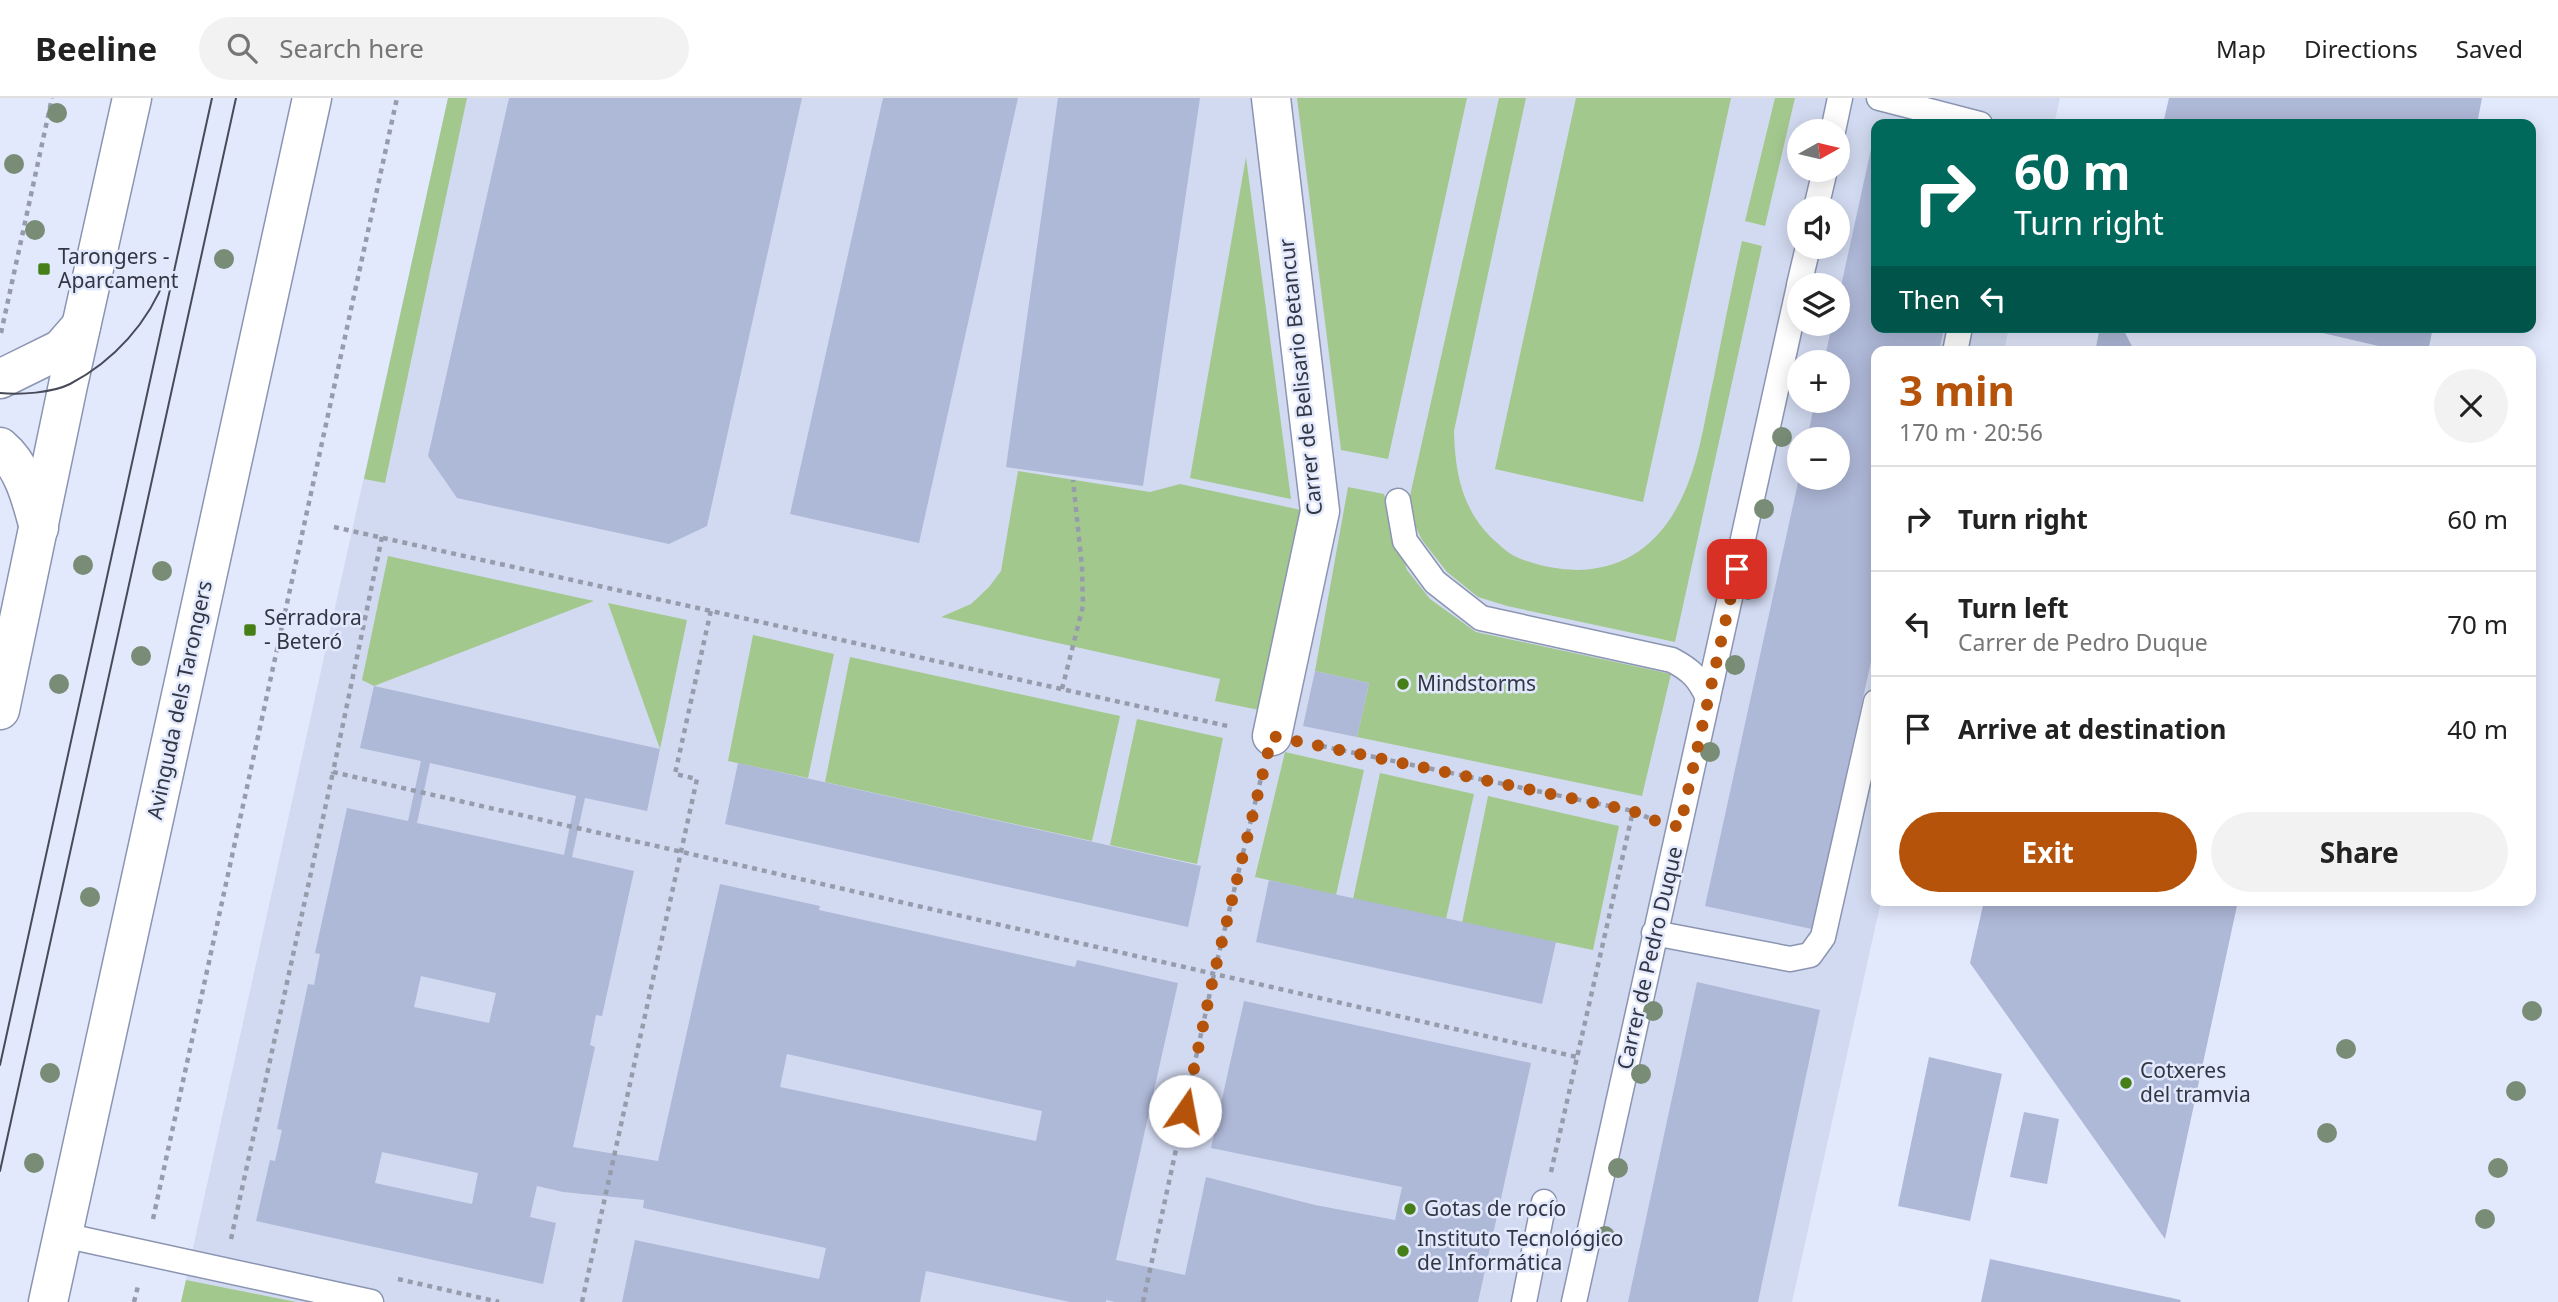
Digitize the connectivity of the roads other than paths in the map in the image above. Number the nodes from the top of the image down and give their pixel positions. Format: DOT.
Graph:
graph roads {
  1 [pos="132,98"];
  2 [pos="312,98"];
  3 [pos="1270,98"];
  4 [pos="1840,98"];
  5 [pos="1879,98"];
  6 [pos="1836,119"];
  7 [pos="1961,119"];
  8 [pos="81,326"];
  9 [pos="1788,336"];
  10 [pos="0,379"];
  11 [pos="0,447"];
  12 [pos="1398,502"];
  13 [pos="39,528"];
  14 [pos="1708,698"];
  15 [pos="0,710"];
  16 [pos="1871,724"];
  17 [pos="1272,736"];
  18 [pos="1654,933"];
  19 [pos="1544,1202"];
  20 [pos="63,1236"];
  21 [pos="48,1302"];
  22 [pos="371,1302"];
  23 [pos="1524,1302"];
  24 [pos="1574,1302"];
  1 -- 8 [label="main road"];
  2 -- 20 [label="main road, Avinguda dels Tarongers"];
  3 -- 17 [label="main road, Carrer de Belisario Betancur"];
  4 -- 6 [label="lane"];
  5 -- 7 [label="lane"];
  8 -- 10 [label="main road"];
  8 -- 13 [label="main road"];
  9 -- 14 [label="lane, Carrer de Pedro Duque"];
  11 -- 13 [label="main road"];
  12 -- 14 [label="lane"];
  13 -- 15 [label="main road"];
  14 -- 18 [label="lane, Carrer de Pedro Duque"];
  16 -- 18 [label="lane"];
  18 -- 24 [label="lane, Carrer de Pedro Duque"];
  19 -- 23 [label="lane"];
  20 -- 21 [label="main road, Avinguda dels Tarongers"];
  20 -- 22 [label="lane"];
}
